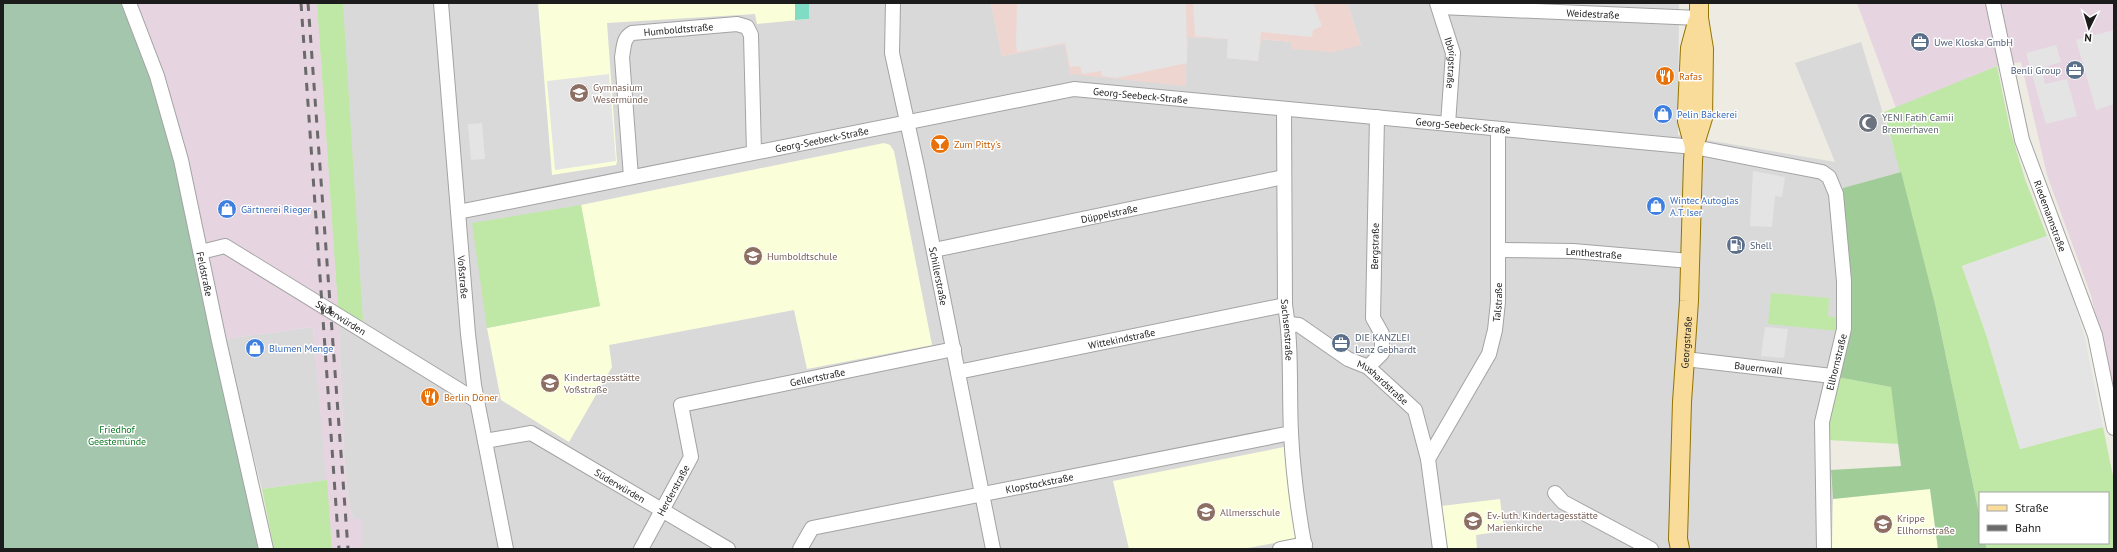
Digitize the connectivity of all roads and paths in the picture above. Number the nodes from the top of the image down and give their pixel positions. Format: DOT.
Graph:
graph roads {
  1 [pos="129,3"];
  2 [pos="441,3"];
  3 [pos="893,3"];
  4 [pos="1993,3"];
  5 [pos="1438,5"];
  6 [pos="1699,10"];
  7 [pos="1284,109"];
  8 [pos="1377,117"];
  9 [pos="907,123"];
  10 [pos="1448,124"];
  11 [pos="1498,129"];
  12 [pos="1694,147"];
  13 [pos="754,152"];
  14 [pos="631,177"];
  15 [pos="1284,177"];
  16 [pos="1829,177"];
  17 [pos="458,212"];
  18 [pos="934,250"];
  19 [pos="1498,250"];
  20 [pos="201,252"];
  21 [pos="1690,261"];
  22 [pos="1286,305"];
  23 [pos="1289,324"];
  24 [pos="954,349"];
  25 [pos="1686,359"];
  26 [pos="1368,367"];
  27 [pos="958,372"];
  28 [pos="1832,376"];
  29 [pos="478,401"];
  30 [pos="681,405"];
  31 [pos="2114,428"];
  32 [pos="1291,433"];
  33 [pos="485,441"];
  34 [pos="1428,459"];
  35 [pos="982,493"];
  36 [pos="1556,493"];
  37 [pos="662,510"];
  38 [pos="1677,546"];
  39 [pos="1305,547"];
  40 [pos="266,549"];
  41 [pos="506,549"];
  42 [pos="641,549"];
  43 [pos="728,549"];
  44 [pos="800,549"];
  45 [pos="992,549"];
  46 [pos="1280,549"];
  47 [pos="1440,549"];
  48 [pos="1651,549"];
  49 [pos="1824,549"];
  1 -- 20 [label="street, Feldstraße"];
  2 -- 17 [label="street, Voßstraße"];
  3 -- 9 [label="street, Schillerstraße"];
  4 -- 31 [label="street, Riedemannstraße"];
  5 -- 6 [label="street, Weidestraße"];
  5 -- 10 [label="street, Ibbrigstraße"];
  6 -- 12 [label="main road, Georgstraße"];
  7 -- 8 [label="street, Georg-Seebeck-Straße"];
  7 -- 9 [label="street, Georg-Seebeck-Straße"];
  7 -- 15 [label="street, Sachsenstraße"];
  8 -- 10 [label="street, Georg-Seebeck-Straße"];
  8 -- 26 [label="street, Bergstraße"];
  9 -- 13 [label="street, Georg-Seebeck-Straße"];
  9 -- 18 [label="street, Schillerstraße"];
  10 -- 11 [label="street, Georg-Seebeck-Straße"];
  11 -- 12 [label="street, Georg-Seebeck-Straße"];
  11 -- 19 [label="street, Talstraße"];
  12 -- 16 [label="street, Georg-Seebeck-Straße"];
  12 -- 21 [label="main road, Georgstraße"];
  13 -- 14 [label="street, Georg-Seebeck-Straße"];
  13 -- 14 [label="street, Humboldtstraße"];
  14 -- 17 [label="street, Georg-Seebeck-Straße"];
  15 -- 18 [label="street, Düppelstraße"];
  15 -- 22 [label="street, Sachsenstraße"];
  16 -- 28 [label="street, Ellhornstraße"];
  17 -- 29 [label="street, Voßstraße"];
  18 -- 24 [label="street, Schillerstraße"];
  19 -- 21 [label="street, Lenthestraße"];
  19 -- 34 [label="street, Talstraße"];
  20 -- 29 [label="street, Süderwürden"];
  20 -- 40 [label="street, Feldstraße"];
  21 -- 25 [label="main road, Georgstraße"];
  22 -- 23 [label="street, Sachsenstraße"];
  22 -- 27 [label="street, Wittekindstraße"];
  23 -- 26 [label="street, Mushardstraße"];
  23 -- 32 [label="street, Sachsenstraße"];
  24 -- 27 [label="street, Schillerstraße"];
  24 -- 30 [label="street, Gellertstraße"];
  25 -- 28 [label="street, Bauernwall"];
  25 -- 38 [label="main road, Georgstraße"];
  26 -- 34 [label="street, Mushardstraße"];
  27 -- 35 [label="street, Schillerstraße"];
  28 -- 49 [label="street, Ellhornstraße"];
  29 -- 33 [label="street, Voßstraße"];
  30 -- 37 [label="street, Herderstraße"];
  32 -- 35 [label="street, Klopstockstraße"];
  32 -- 39 [label="street, Sachsenstraße"];
  33 -- 37 [label="street, Süderwürden"];
  33 -- 41 [label="street, Voßstraße"];
  34 -- 47 [label="street, Mushardstraße"];
  35 -- 44 [label="street, Klopstockstraße"];
  35 -- 45 [label="street, Schillerstraße"];
  36 -- 48 [label="street"];
  37 -- 42 [label="street, Herderstraße"];
  37 -- 43 [label="street, Süderwürden"];
  39 -- 46 [label="street"];
}
